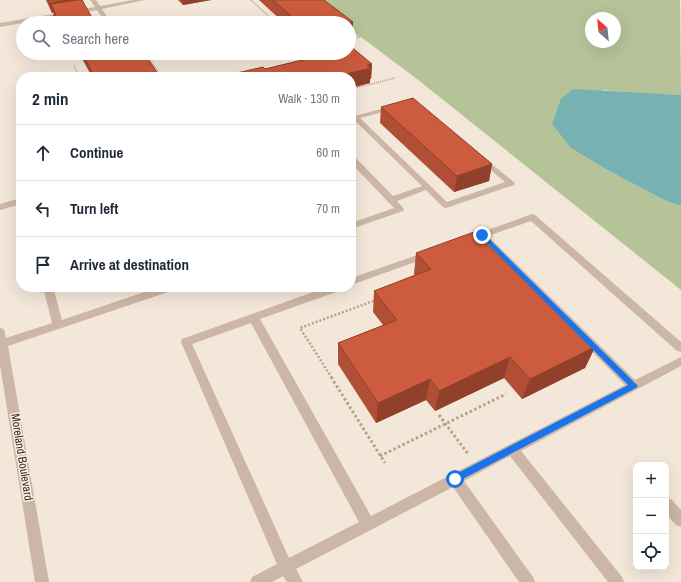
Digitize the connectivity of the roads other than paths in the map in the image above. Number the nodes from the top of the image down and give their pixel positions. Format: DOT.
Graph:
graph roads {
  1 [pos="94,0"];
  2 [pos="142,0"];
  3 [pos="98,8"];
  4 [pos="50,16"];
  5 [pos="103,16"];
  6 [pos="16,22"];
  7 [pos="0,25"];
  8 [pos="356,117"];
  9 [pos="356,118"];
  10 [pos="356,163"];
  11 [pos="427,187"];
  12 [pos="390,200"];
  13 [pos="16,202"];
  14 [pos="0,207"];
  15 [pos="356,224"];
  16 [pos="482,235"];
  17 [pos="453,246"];
  18 [pos="439,251"];
  19 [pos="356,280"];
  20 [pos="49,292"];
  21 [pos="155,292"];
  22 [pos="324,292"];
  23 [pos="254,317"];
  24 [pos="58,325"];
  25 [pos="1,338"];
  26 [pos="681,348"];
  27 [pos="681,361"];
  28 [pos="3,365"];
  29 [pos="634,386"];
  30 [pos="512,449"];
  31 [pos="455,479"];
  32 [pos="669,507"];
  33 [pos="681,520"];
  34 [pos="368,524"];
  35 [pos="286,567"];
  36 [pos="42,582"];
  37 [pos="257,582"];
  38 [pos="296,582"];
  39 [pos="528,582"];
  40 [pos="617,582"];
  1 -- 3 [label="street"];
  2 -- 3 [label="street"];
  3 -- 4 [label="street"];
  3 -- 5 [label="street"];
  6 -- 7 [label="street"];
  8 -- 11 [label="street"];
  9 -- 11 [label="street"];
  10 -- 12 [label="street"];
  11 -- 12 [label="street"];
  12 -- 15 [label="street"];
  13 -- 14 [label="street"];
  16 -- 17 [label="street"];
  16 -- 26 [label="street"];
  16 -- 29 [label="street"];
  18 -- 19 [label="street"];
  20 -- 24 [label="street"];
  21 -- 24 [label="street"];
  22 -- 23 [label="street"];
  23 -- 34 [label="street"];
  23 -- 35 [label="street"];
  24 -- 25 [label="street"];
  25 -- 28 [label="street, Moreland Boulevard"];
  27 -- 29 [label="street"];
  28 -- 36 [label="street, Moreland Boulevard"];
  29 -- 30 [label="street"];
  30 -- 31 [label="street"];
  30 -- 40 [label="street"];
  31 -- 34 [label="street"];
  31 -- 39 [label="street"];
  32 -- 33 [label="street"];
  34 -- 35 [label="street"];
  35 -- 37 [label="street"];
  35 -- 38 [label="street"];
}
